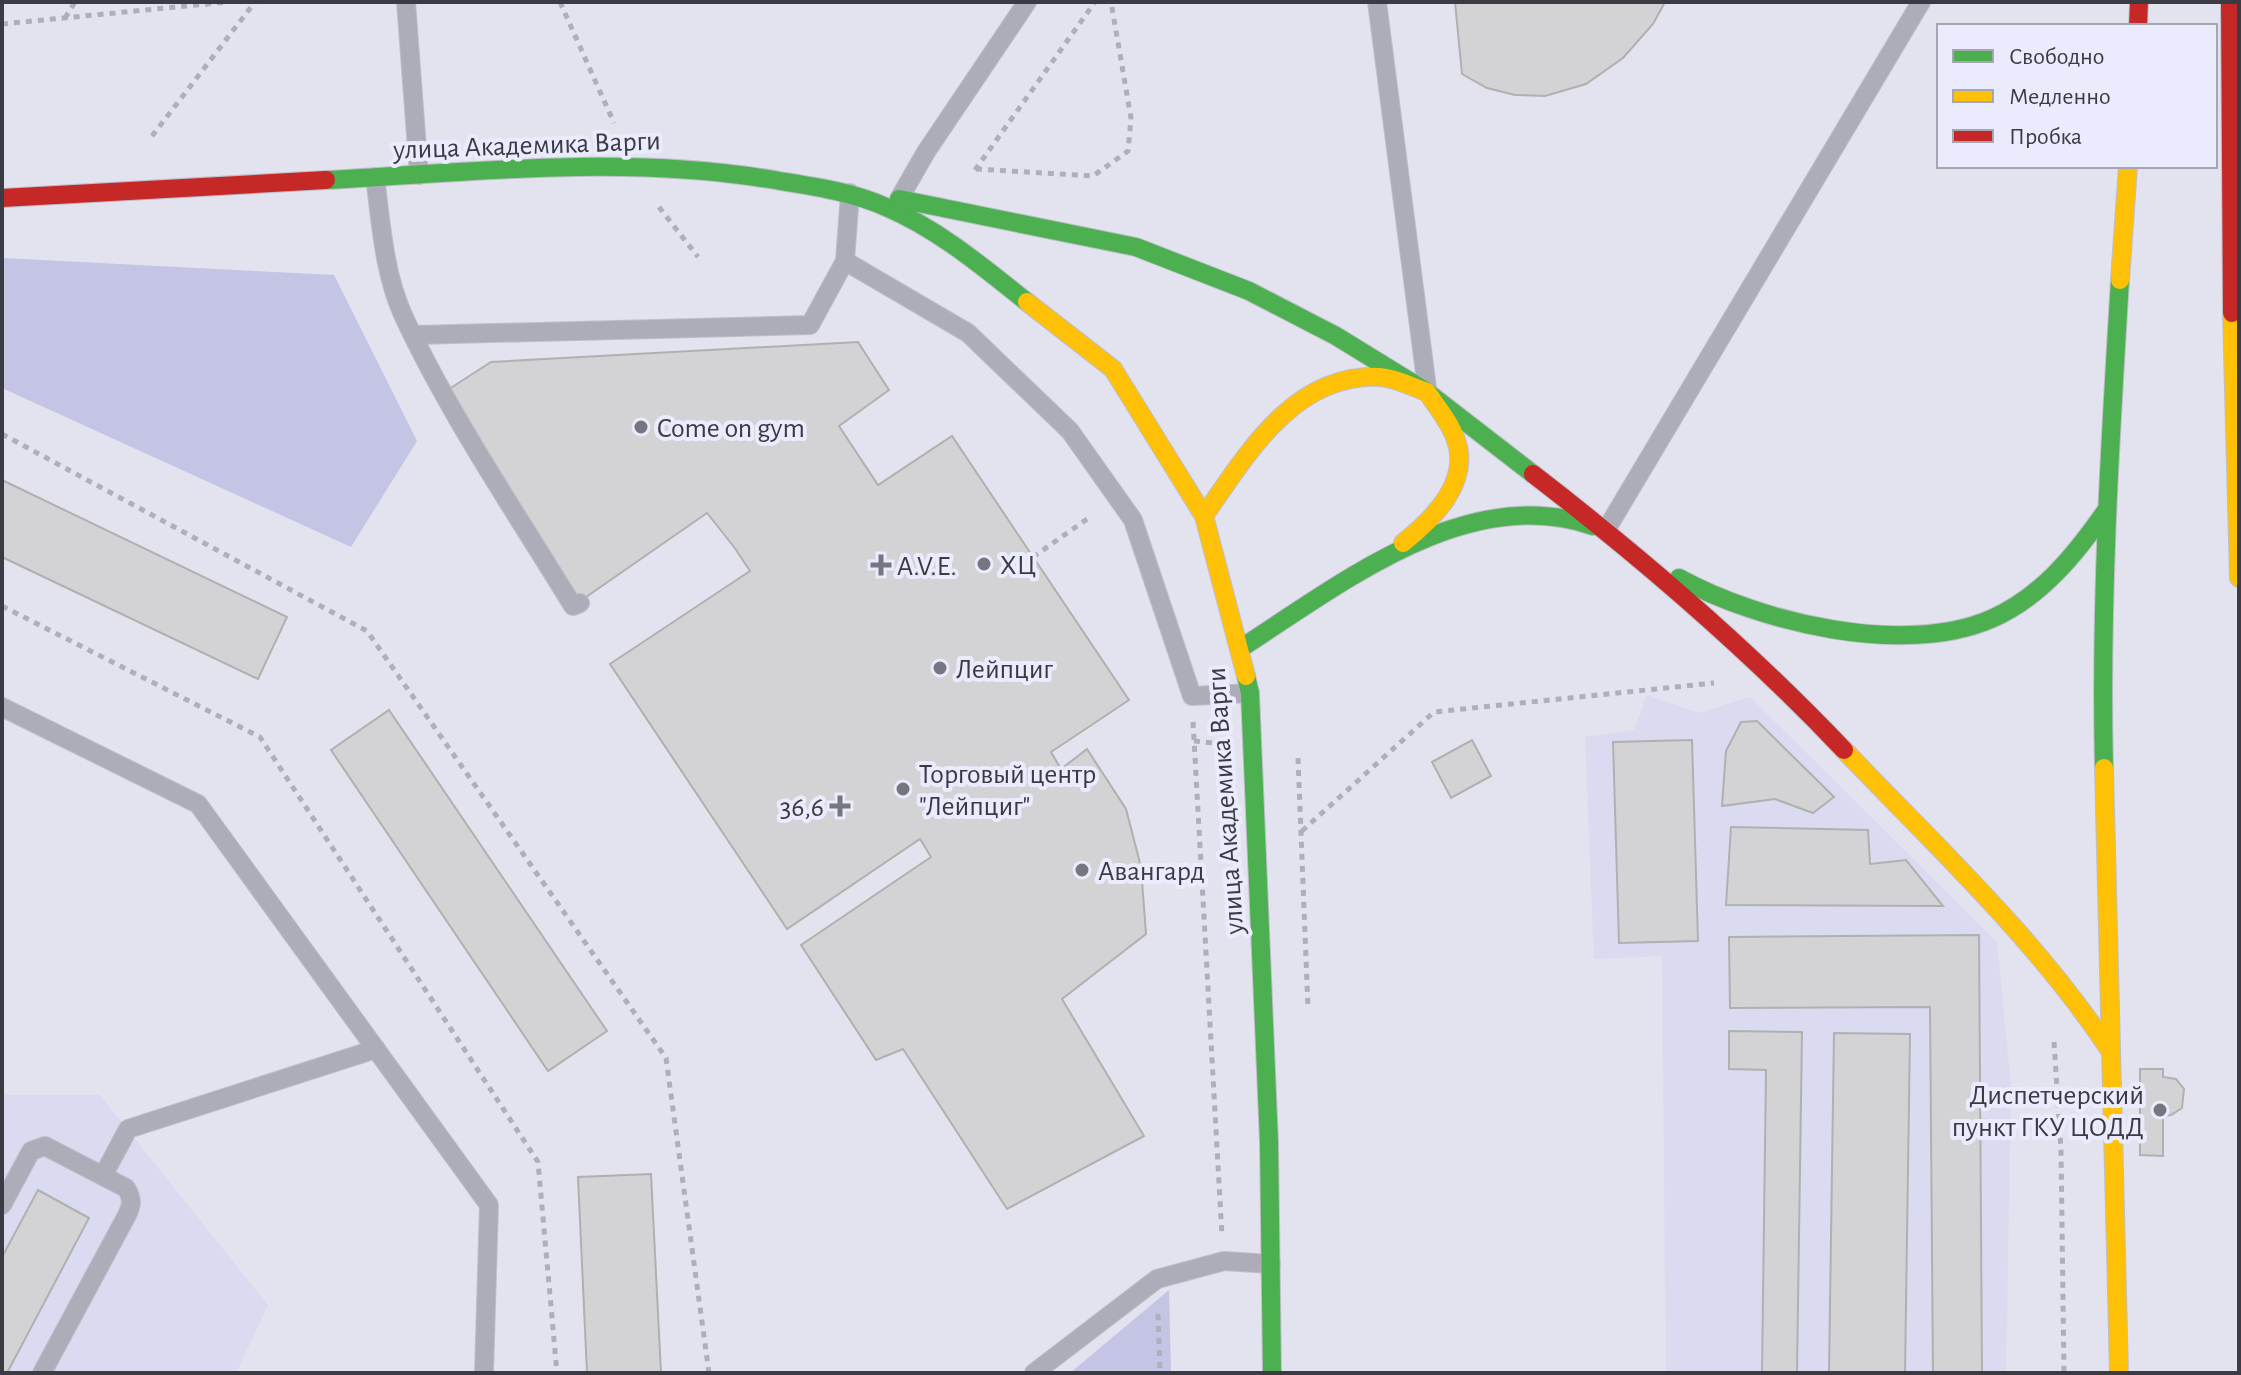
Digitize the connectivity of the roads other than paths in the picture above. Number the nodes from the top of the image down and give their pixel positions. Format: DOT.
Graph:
graph roads {
  1 [pos="406,2"];
  2 [pos="1027,2"];
  3 [pos="1377,2"];
  4 [pos="1921,2"];
  5 [pos="2139,2"];
  6 [pos="2230,2"];
  7 [pos="2138,24"];
  8 [pos="2128,168"];
  9 [pos="419,175"];
  10 [pos="375,177"];
  11 [pos="806,184"];
  12 [pos="850,193"];
  13 [pos="2,198"];
  14 [pos="899,199"];
  15 [pos="845,261"];
  16 [pos="416,335"];
  17 [pos="1427,392"];
  18 [pos="2105,512"];
  19 [pos="1204,516"];
  20 [pos="1606,530"];
  21 [pos="1369,569"];
  22 [pos="2239,578"];
  23 [pos="580,603"];
  24 [pos="1241,648"];
  25 [pos="1250,693"];
  26 [pos="2,707"];
  27 [pos="376,1049"];
  28 [pos="2111,1052"];
  29 [pos="103,1176"];
  30 [pos="2,1205"];
  31 [pos="1271,1264"];
  32 [pos="42,1373"];
  33 [pos="484,1373"];
  34 [pos="1034,1373"];
  35 [pos="1272,1373"];
  36 [pos="2119,1373"];
  1 -- 9 [label="lane"];
  2 -- 14 [label="lane"];
  3 -- 17 [label="lane"];
  4 -- 20 [label="lane"];
  5 -- 7 [label="main road"];
  6 -- 22 [label="main road"];
  8 -- 18 [label="main road"];
  9 -- 10 [label="main road, улица Академика Варги"];
  9 -- 11 [label="main road, улица Академика Варги"];
  10 -- 13 [label="main road, улица Академика Варги"];
  10 -- 16 [label="lane"];
  11 -- 12 [label="main road, улица Академика Варги"];
  11 -- 14 [label="main road"];
  12 -- 15 [label="lane"];
  12 -- 19 [label="main road, улица Академика Варги"];
  14 -- 17 [label="main road"];
  15 -- 16 [label="lane"];
  15 -- 25 [label="lane"];
  16 -- 23 [label="lane"];
  17 -- 19 [label="main road"];
  17 -- 20 [label="main road"];
  17 -- 21 [label="main road"];
  18 -- 20 [label="main road"];
  18 -- 28 [label="main road"];
  19 -- 24 [label="main road, улица Академика Варги"];
  20 -- 21 [label="main road"];
  20 -- 28 [label="main road"];
  21 -- 24 [label="main road"];
  24 -- 25 [label="main road, улица Академика Варги"];
  25 -- 31 [label="main road, улица Академика Варги"];
  26 -- 27 [label="lane"];
  27 -- 29 [label="lane"];
  27 -- 33 [label="lane"];
  28 -- 36 [label="main road"];
  29 -- 30 [label="lane"];
  29 -- 32 [label="lane"];
  31 -- 34 [label="lane"];
  31 -- 35 [label="main road, улица Академика Варги"];
}
